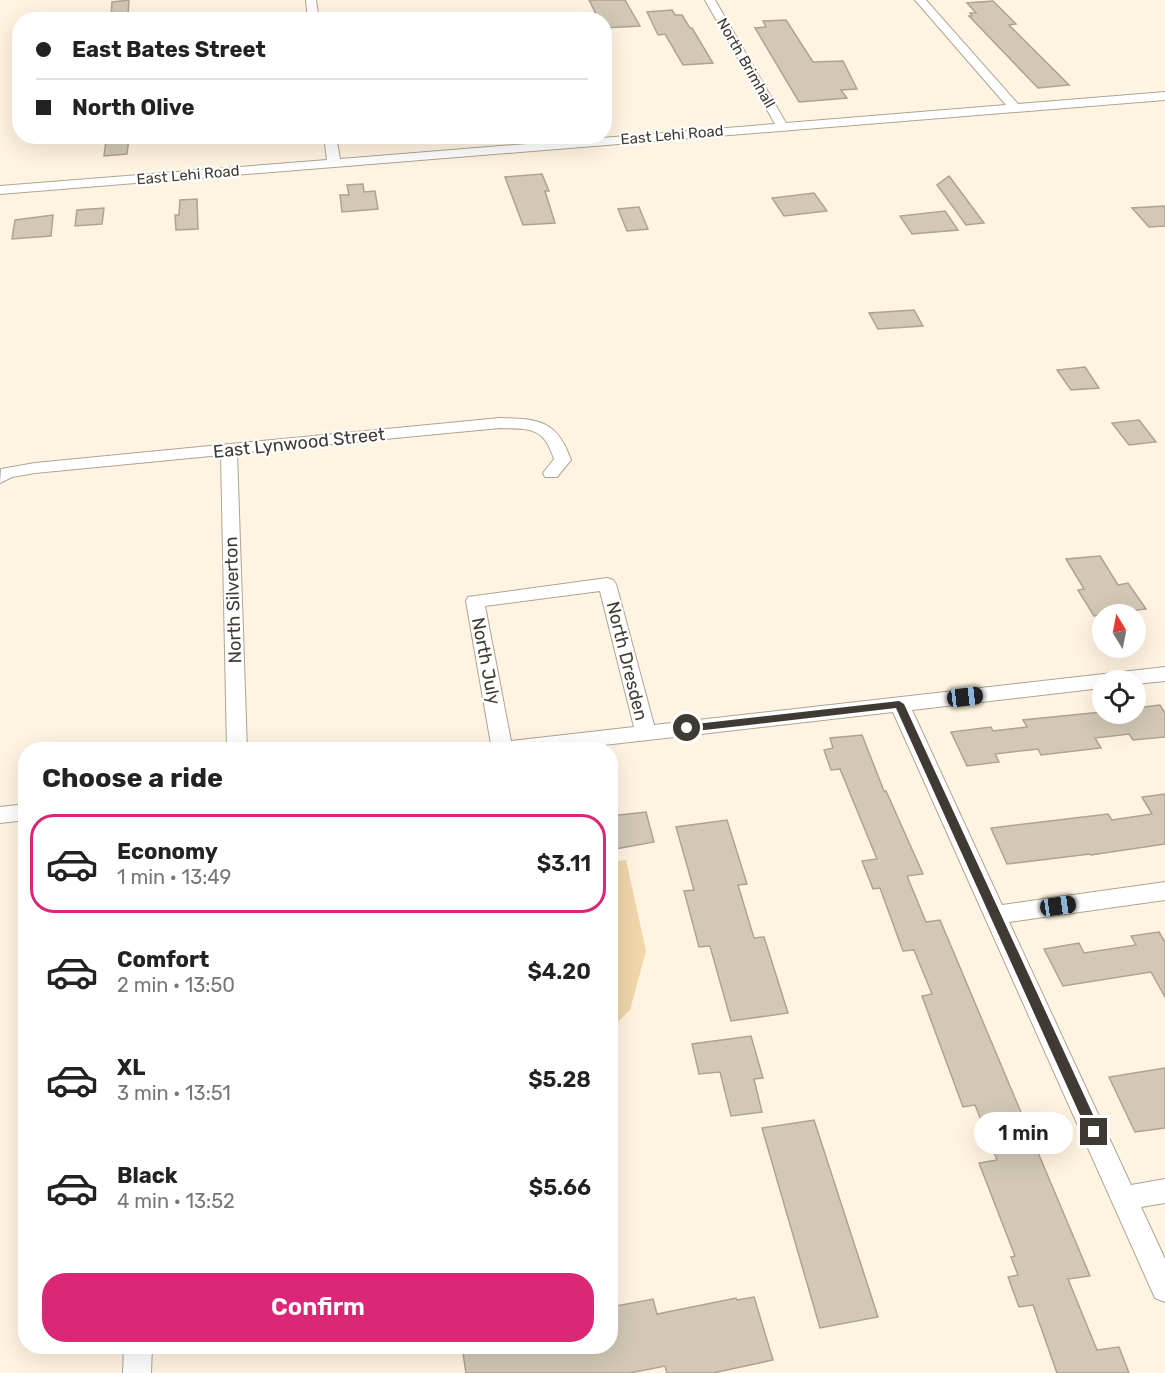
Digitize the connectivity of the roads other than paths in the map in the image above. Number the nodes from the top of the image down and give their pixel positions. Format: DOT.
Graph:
graph roads {
  1 [pos="710,0"];
  2 [pos="920,0"];
  3 [pos="1165,96"];
  4 [pos="1014,107"];
  5 [pos="782,126"];
  6 [pos="612,140"];
  7 [pos="331,144"];
  8 [pos="558,144"];
  9 [pos="334,162"];
  10 [pos="0,190"];
  11 [pos="229,449"];
  12 [pos="551,473"];
  13 [pos="0,478"];
  14 [pos="540,593"];
  15 [pos="1165,674"];
  16 [pos="899,704"];
  17 [pos="646,733"];
  18 [pos="237,742"];
  19 [pos="498,742"];
  20 [pos="568,742"];
  21 [pos="18,813"];
  22 [pos="0,816"];
  23 [pos="1165,891"];
  24 [pos="993,915"];
  25 [pos="1165,1191"];
  26 [pos="1125,1198"];
  27 [pos="1165,1289"];
  28 [pos="138,1354"];
  29 [pos="138,1373"];
  1 -- 5 [label="street, North Brimhall"];
  2 -- 4 [label="street"];
  3 -- 4 [label="street, East Lehi Road"];
  4 -- 5 [label="street, East Lehi Road"];
  5 -- 6 [label="street, East Lehi Road"];
  7 -- 9 [label="street"];
  8 -- 9 [label="street, East Lehi Road"];
  9 -- 10 [label="street, East Lehi Road"];
  11 -- 12 [label="street, East Lynwood Street"];
  11 -- 13 [label="street, East Lynwood Street"];
  11 -- 18 [label="street, North Silverton"];
  14 -- 17 [label="street, North Dresden"];
  14 -- 19 [label="street, North July"];
  15 -- 16 [label="street"];
  16 -- 17 [label="street"];
  16 -- 24 [label="street"];
  17 -- 20 [label="street"];
  21 -- 22 [label="street"];
  23 -- 24 [label="street"];
  24 -- 26 [label="street"];
  25 -- 26 [label="street"];
  26 -- 27 [label="street"];
  28 -- 29 [label="street"];
}
